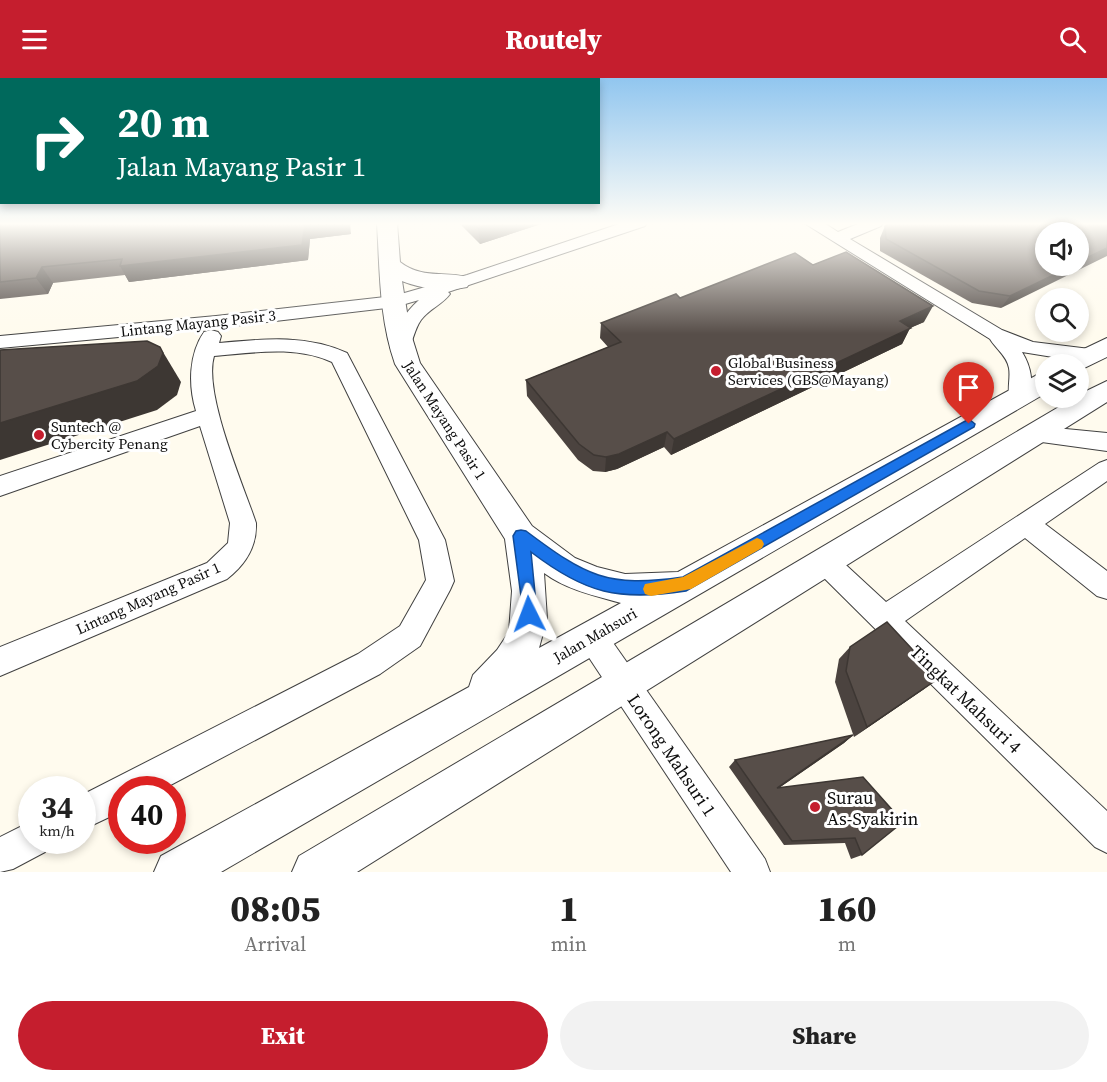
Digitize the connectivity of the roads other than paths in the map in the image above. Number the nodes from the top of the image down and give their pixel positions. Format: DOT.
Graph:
graph roads {
  1 [pos="390,260"];
  2 [pos="527,260"];
  3 [pos="873,260"];
  4 [pos="390,264"];
  5 [pos="466,280"];
  6 [pos="395,301"];
  7 [pos="216,322"];
  8 [pos="995,334"];
  9 [pos="0,342"];
  10 [pos="400,347"];
  11 [pos="206,350"];
  12 [pos="1090,356"];
  13 [pos="1035,387"];
  14 [pos="1107,390"];
  15 [pos="1018,396"];
  16 [pos="208,415"];
  17 [pos="1035,434"];
  18 [pos="1107,442"];
  19 [pos="1107,469"];
  20 [pos="0,486"];
  21 [pos="1026,524"];
  22 [pos="521,536"];
  23 [pos="825,562"];
  24 [pos="686,584"];
  25 [pos="1107,587"];
  26 [pos="884,619"];
  27 [pos="592,637"];
  28 [pos="0,662"];
  29 [pos="625,685"];
  30 [pos="473,704"];
  31 [pos="153,776"];
  32 [pos="1107,835"];
  33 [pos="18,846"];
  34 [pos="0,856"];
  35 [pos="177,872"];
  36 [pos="315,872"];
  37 [pos="752,872"];
  1 -- 4 [label="street, Jalan Mayang Pasir 1"];
  2 -- 5 [label="street"];
  3 -- 8 [label="street"];
  4 -- 5 [label="street"];
  4 -- 6 [label="street, Jalan Mayang Pasir 1"];
  5 -- 6 [label="street, Lintang Mayang Pasir 3"];
  5 -- 10 [label="street"];
  6 -- 7 [label="street, Lintang Mayang Pasir 3"];
  6 -- 10 [label="street, Jalan Mayang Pasir 1"];
  7 -- 9 [label="street, Lintang Mayang Pasir 3"];
  7 -- 11 [label="street, Lintang Mayang Pasir 1"];
  8 -- 12 [label="street"];
  8 -- 15 [label="street"];
  10 -- 22 [label="street, Jalan Mayang Pasir 1"];
  11 -- 16 [label="street, Lintang Mayang Pasir 1"];
  11 -- 31 [label="street"];
  13 -- 15 [label="street, Jalan Mahsuri"];
  14 -- 17 [label="street"];
  15 -- 24 [label="street, Jalan Mahsuri"];
  16 -- 20 [label="street"];
  16 -- 28 [label="street, Lintang Mayang Pasir 1"];
  17 -- 18 [label="street"];
  17 -- 23 [label="street"];
  19 -- 21 [label="street"];
  21 -- 25 [label="street"];
  21 -- 26 [label="street"];
  22 -- 24 [label="street, Jalan Mayang Pasir 1"];
  22 -- 30 [label="street, Jalan Mayang Pasir 1"];
  23 -- 26 [label="street, Tingkat Mahsuri 4"];
  23 -- 29 [label="street"];
  24 -- 27 [label="street, Jalan Mahsuri"];
  26 -- 32 [label="street, Tingkat Mahsuri 4"];
  27 -- 29 [label="street, Lorong Mahsuri 1"];
  27 -- 30 [label="street, Jalan Mahsuri"];
  29 -- 36 [label="street"];
  29 -- 37 [label="street, Lorong Mahsuri 1"];
  30 -- 35 [label="street, Jalan Mahsuri"];
  33 -- 34 [label="street"];
}
